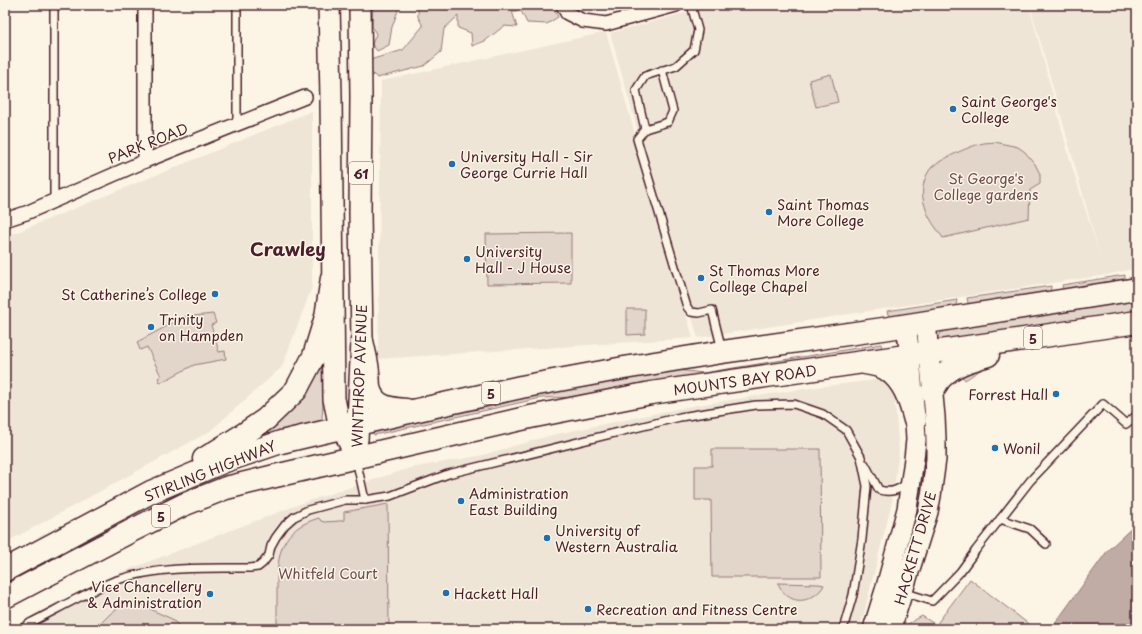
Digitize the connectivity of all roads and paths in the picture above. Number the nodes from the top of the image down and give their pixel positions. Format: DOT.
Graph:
graph roads {
  1 [pos="54,5"];
  2 [pos="145,5"];
  3 [pos="237,5"];
  4 [pos="329,5"];
  5 [pos="360,5"];
  6 [pos="563,5"];
  7 [pos="676,5"];
  8 [pos="691,5"];
  9 [pos="662,70"];
  10 [pos="305,97"];
  11 [pos="237,124"];
  12 [pos="645,129"];
  13 [pos="145,161"];
  14 [pos="54,200"];
  15 [pos="5,220"];
  16 [pos="332,278"];
  17 [pos="1137,289"];
  18 [pos="1137,322"];
  19 [pos="916,323"];
  20 [pos="1024,339"];
  21 [pos="362,341"];
  22 [pos="722,352"];
  23 [pos="919,354"];
  24 [pos="865,363"];
  25 [pos="932,392"];
  26 [pos="413,411"];
  27 [pos="1137,415"];
  28 [pos="915,420"];
  29 [pos="350,426"];
  30 [pos="356,457"];
  31 [pos="861,457"];
  32 [pos="912,478"];
  33 [pos="150,492"];
  34 [pos="365,500"];
  35 [pos="1000,519"];
  36 [pos="1046,544"];
  37 [pos="5,570"];
  38 [pos="894,590"];
  39 [pos="5,597"];
  40 [pos="22,629"];
  41 [pos="843,629"];
  42 [pos="873,629"];
  43 [pos="890,629"];
  1 -- 14 [label="lane"];
  2 -- 13 [label="street"];
  3 -- 11 [label="lane"];
  4 -- 16 [label="main road, WINTHROP AVENUE / 61"];
  5 -- 21 [label="main road, WINTHROP AVENUE / 61"];
  6 -- 7 [label="street"];
  8 -- 9 [label="lane"];
  9 -- 12 [label="lane"];
  9 -- 12 [label="lane"];
  10 -- 11 [label="street, PARK ROAD"];
  11 -- 13 [label="street, PARK ROAD"];
  12 -- 22 [label="lane"];
  13 -- 14 [label="street, PARK ROAD"];
  14 -- 15 [label="street, PARK ROAD"];
  16 -- 29 [label="main road, WINTHROP AVENUE / 61"];
  16 -- 33 [label="highway"];
  17 -- 19 [label="highway, 5"];
  18 -- 20 [label="highway, MOUNTS BAY ROAD / 5"];
  19 -- 22 [label="highway, 5"];
  19 -- 23 [label="main road, HACKETT DRIVE"];
  20 -- 23 [label="highway, MOUNTS BAY ROAD / 5"];
  20 -- 25 [label="highway"];
  21 -- 26 [label="highway, 61"];
  21 -- 29 [label="main road, WINTHROP AVENUE / 61"];
  22 -- 26 [label="highway, 5"];
  23 -- 24 [label="highway, MOUNTS BAY ROAD / 5"];
  23 -- 25 [label="main road, HACKETT DRIVE"];
  23 -- 28 [label="main road, HACKETT DRIVE"];
  24 -- 28 [label="highway"];
  24 -- 30 [label="highway, MOUNTS BAY ROAD / 5"];
  25 -- 38 [label="main road, HACKETT DRIVE"];
  26 -- 29 [label="highway, 5"];
  27 -- 35 [label="lane"];
  28 -- 32 [label="main road, HACKETT DRIVE"];
  29 -- 30 [label="main road, WINTHROP AVENUE / 61"];
  29 -- 33 [label="highway, STIRLING HIGHWAY / 5"];
  30 -- 34 [label="lane"];
  30 -- 39 [label="highway, STIRLING HIGHWAY / 5"];
  31 -- 32 [label="lane"];
  31 -- 34 [label="lane"];
  31 -- 41 [label="lane"];
  32 -- 38 [label="main road, HACKETT DRIVE"];
  33 -- 37 [label="highway, STIRLING HIGHWAY / 5"];
  34 -- 40 [label="lane"];
  35 -- 36 [label="lane"];
  35 -- 38 [label="lane"];
  38 -- 42 [label="main road, HACKETT DRIVE"];
  38 -- 43 [label="main road, HACKETT DRIVE"];
}
